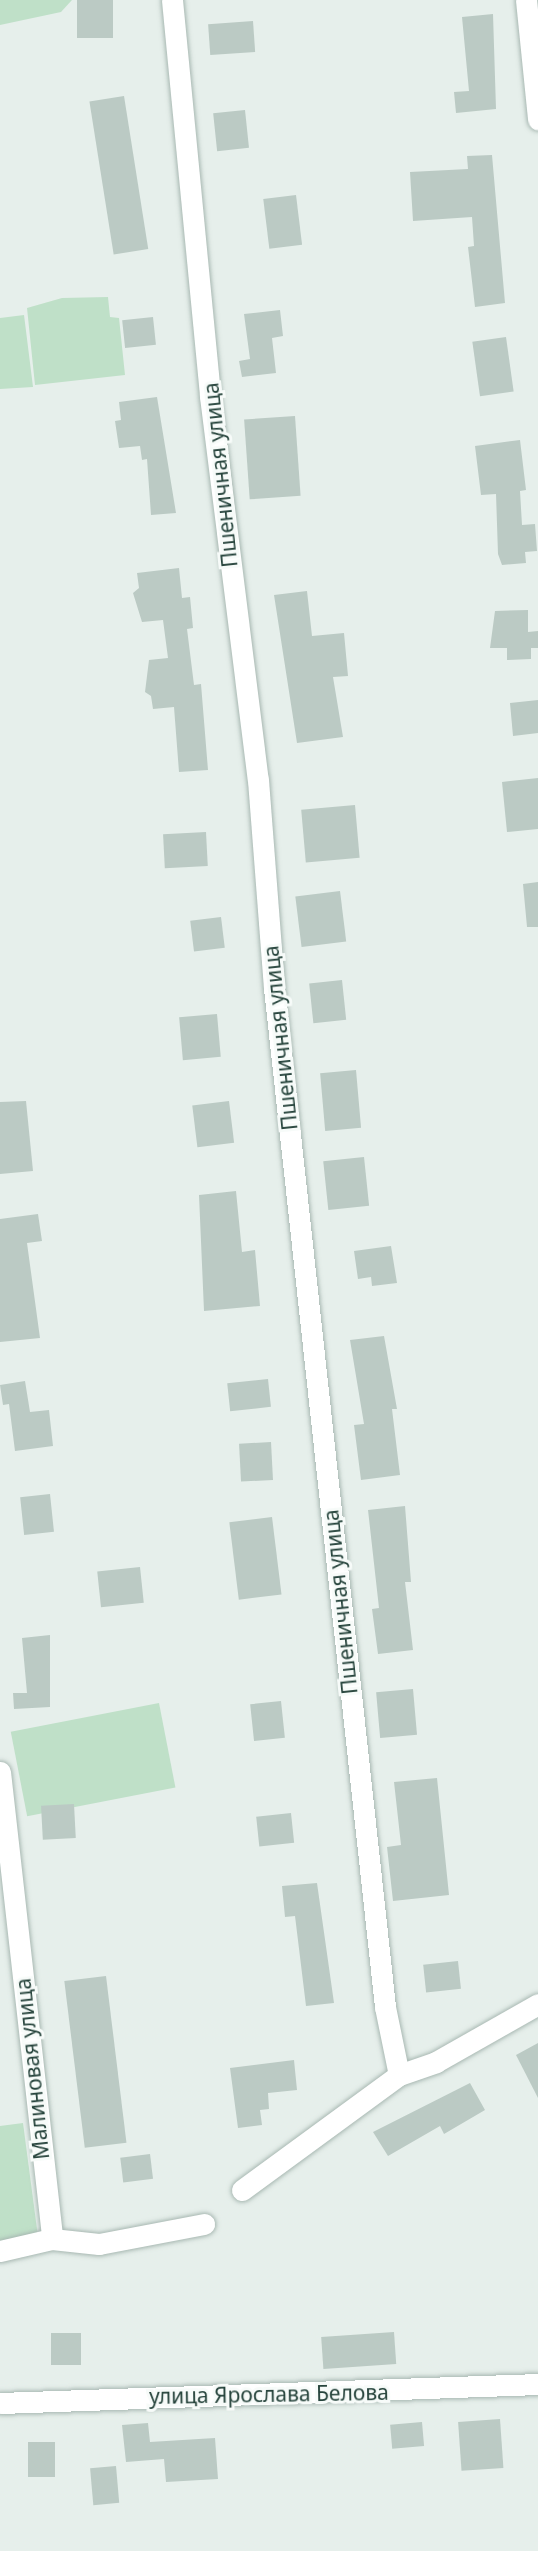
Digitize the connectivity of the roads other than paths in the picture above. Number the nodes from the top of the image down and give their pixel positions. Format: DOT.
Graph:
graph roads {
  1 [pos="172,0"];
  2 [pos="526,0"];
  3 [pos="538,118"];
  4 [pos="0,1772"];
  5 [pos="538,2004"];
  6 [pos="399,2075"];
  7 [pos="242,2190"];
  8 [pos="204,2224"];
  9 [pos="52,2239"];
  10 [pos="0,2251"];
  11 [pos="538,2384"];
  12 [pos="0,2403"];
  1 -- 6 [label="street, Пшеничная улица"];
  2 -- 3 [label="street"];
  4 -- 9 [label="street, Малиновая улица"];
  5 -- 6 [label="street"];
  6 -- 7 [label="street"];
  8 -- 9 [label="street"];
  9 -- 10 [label="street"];
  11 -- 12 [label="street, улица Ярослава Белова"];
}
